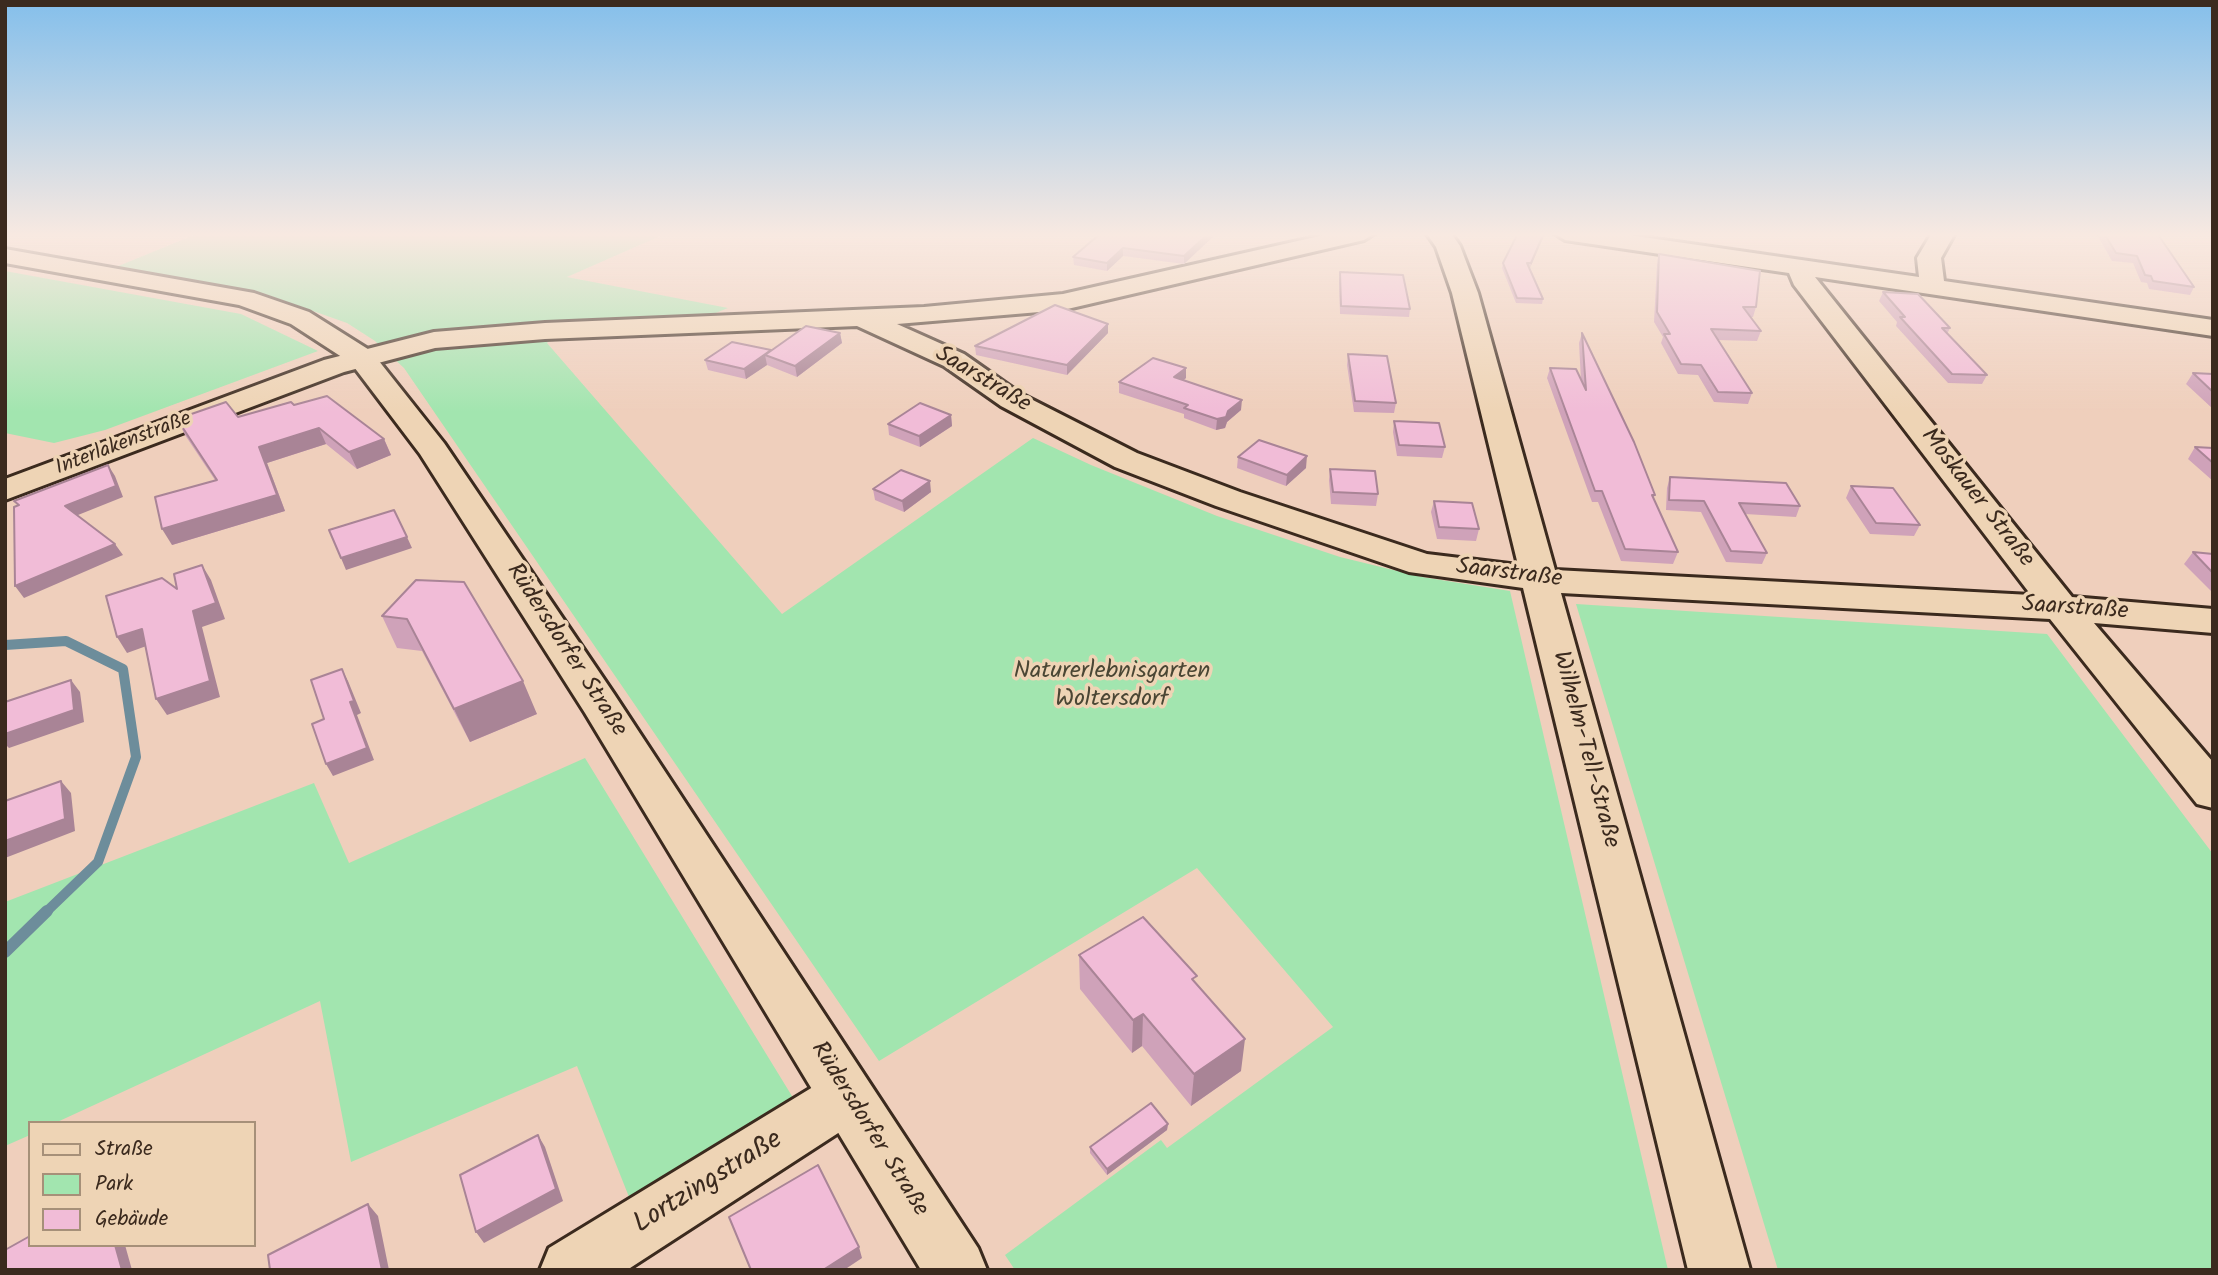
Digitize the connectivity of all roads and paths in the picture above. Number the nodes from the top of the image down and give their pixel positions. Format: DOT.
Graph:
graph roads {
  1 [pos="214,292"];
  2 [pos="1113,292"];
  3 [pos="1465,292"];
  4 [pos="1813,292"];
  5 [pos="1969,292"];
  6 [pos="860,317"];
  7 [pos="2213,328"];
  8 [pos="361,358"];
  9 [pos="5,490"];
  10 [pos="1540,580"];
  11 [pos="2061,608"];
  12 [pos="2213,621"];
  13 [pos="2213,792"];
  14 [pos="846,1097"];
  15 [pos="571,1270"];
  16 [pos="956,1270"];
  17 [pos="1719,1270"];
  1 -- 8 [label="street, Rüdersdorfer Straße"];
  2 -- 6 [label="street, Interlakenstraße"];
  3 -- 10 [label="street, Wilhelm-Tell-Straße"];
  4 -- 11 [label="street, Moskauer Straße"];
  5 -- 7 [label="street"];
  6 -- 8 [label="street, Interlakenstraße"];
  6 -- 10 [label="street, Saarstraße"];
  8 -- 9 [label="street, Interlakenstraße"];
  8 -- 14 [label="street, Rüdersdorfer Straße"];
  10 -- 11 [label="street, Saarstraße"];
  10 -- 17 [label="street, Wilhelm-Tell-Straße"];
  11 -- 12 [label="street, Saarstraße"];
  11 -- 13 [label="street, Moskauer Straße"];
  14 -- 15 [label="street, Lortzingstraße"];
  14 -- 16 [label="street, Rüdersdorfer Straße"];
}
